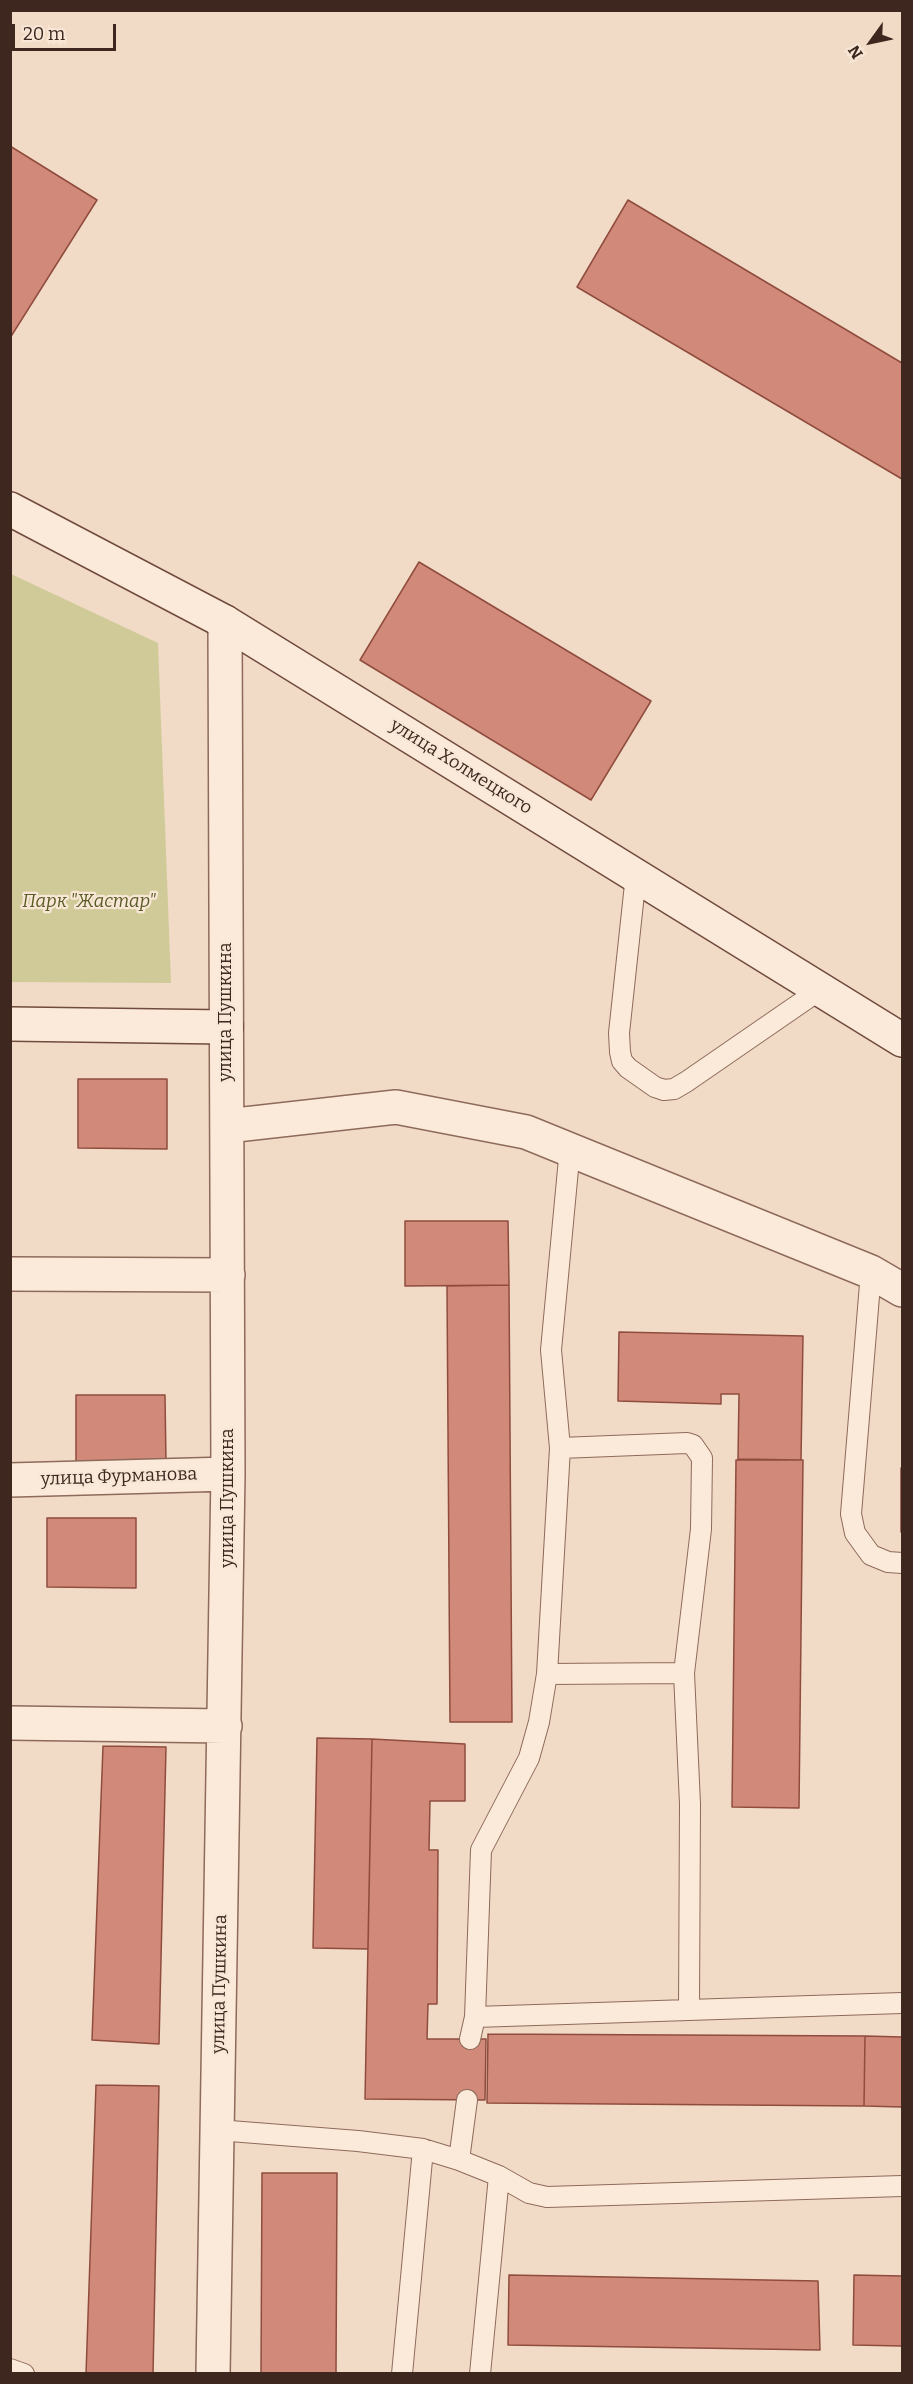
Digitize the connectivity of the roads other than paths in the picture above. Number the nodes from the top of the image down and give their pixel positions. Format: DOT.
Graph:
graph roads {
  1 [pos="10,508"];
  2 [pos="225,622"];
  3 [pos="636,875"];
  4 [pos="820,989"];
  5 [pos="10,1024"];
  6 [pos="226,1027"];
  7 [pos="903,1040"];
  8 [pos="227,1126"];
  9 [pos="570,1148"];
  10 [pos="871,1272"];
  11 [pos="10,1274"];
  12 [pos="228,1275"];
  13 [pos="903,1290"];
  14 [pos="560,1448"];
  15 [pos="228,1474"];
  16 [pos="10,1480"];
  17 [pos="903,1563"];
  18 [pos="684,1673"];
  19 [pos="547,1674"];
  20 [pos="10,1723"];
  21 [pos="225,1726"];
  22 [pos="903,2003"];
  23 [pos="688,2010"];
  24 [pos="475,2017"];
  25 [pos="470,2039"];
  26 [pos="467,2100"];
  27 [pos="218,2130"];
  28 [pos="423,2149"];
  29 [pos="459,2160"];
  30 [pos="499,2176"];
  31 [pos="903,2186"];
  32 [pos="10,2369"];
  33 [pos="24,2373"];
  34 [pos="213,2373"];
  35 [pos="402,2373"];
  36 [pos="480,2373"];
  1 -- 2 [label="street, улица Холмецкого"];
  2 -- 3 [label="street, улица Холмецкого"];
  2 -- 6 [label="street, улица Пушкина"];
  3 -- 4 [label="street, улица Холмецкого"];
  3 -- 4 [label="lane"];
  4 -- 7 [label="street, улица Холмецкого"];
  5 -- 6 [label="street"];
  6 -- 8 [label="street, улица Пушкина"];
  8 -- 9 [label="street"];
  8 -- 12 [label="street, улица Пушкина"];
  9 -- 10 [label="street"];
  9 -- 14 [label="lane"];
  10 -- 13 [label="street"];
  10 -- 17 [label="lane"];
  11 -- 12 [label="street"];
  12 -- 15 [label="street, улица Пушкина"];
  14 -- 18 [label="lane"];
  14 -- 19 [label="lane"];
  15 -- 16 [label="street, улица Фурманова"];
  15 -- 21 [label="street, улица Пушкина"];
  18 -- 19 [label="lane"];
  18 -- 23 [label="lane"];
  19 -- 24 [label="lane"];
  20 -- 21 [label="street"];
  21 -- 27 [label="street, улица Пушкина"];
  22 -- 23 [label="lane"];
  23 -- 24 [label="lane"];
  24 -- 25 [label="lane"];
  26 -- 29 [label="lane"];
  27 -- 28 [label="lane"];
  27 -- 34 [label="street, улица Пушкина"];
  28 -- 29 [label="lane"];
  28 -- 35 [label="lane"];
  29 -- 30 [label="lane"];
  30 -- 31 [label="lane"];
  30 -- 36 [label="lane"];
  32 -- 33 [label="lane"];
}
